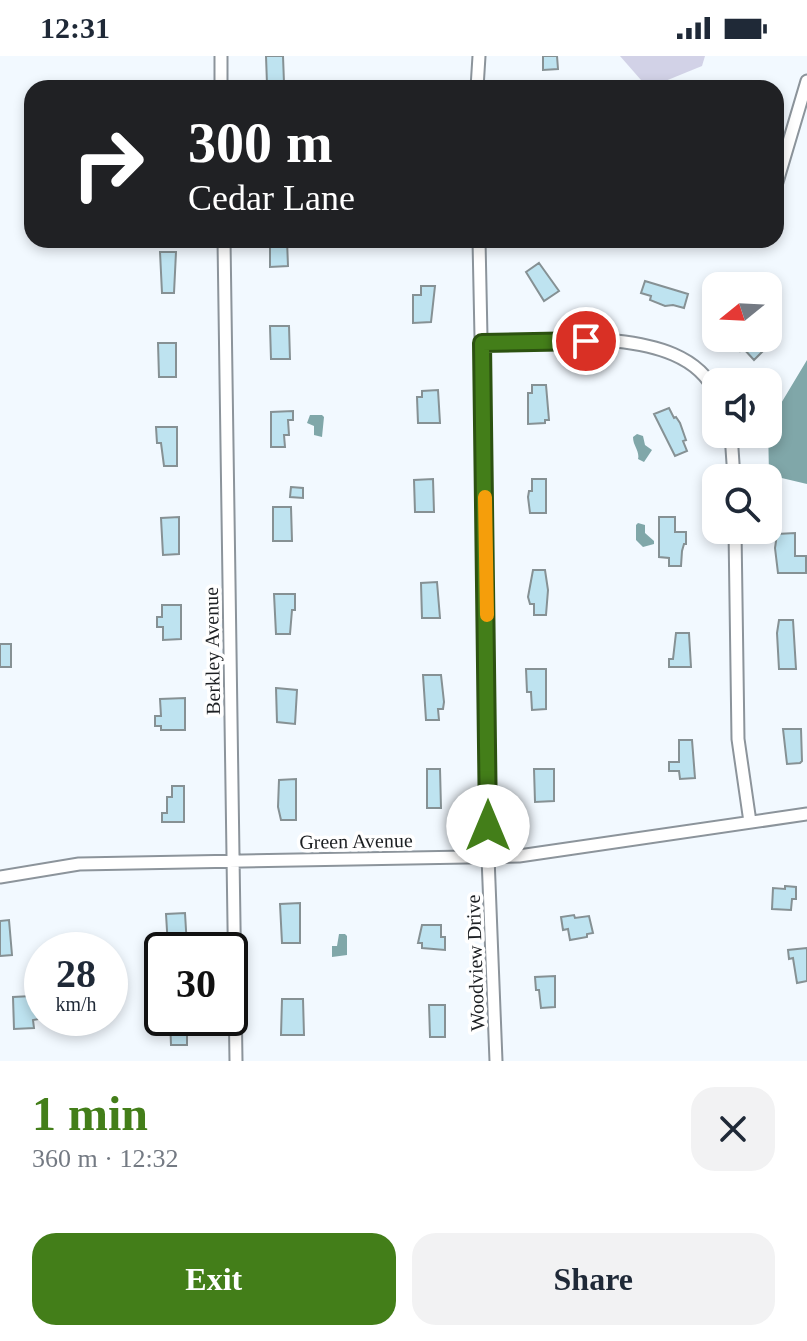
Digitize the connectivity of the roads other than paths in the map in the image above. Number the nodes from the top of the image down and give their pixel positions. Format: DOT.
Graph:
graph roads {
  1 [pos="221,56"];
  2 [pos="479,56"];
  3 [pos="221,80"];
  4 [pos="478,80"];
  5 [pos="807,81"];
  6 [pos="784,158"];
  7 [pos="224,248"];
  8 [pos="479,248"];
  9 [pos="482,343"];
  10 [pos="702,376"];
  11 [pos="735,544"];
  12 [pos="807,814"];
  13 [pos="750,822"];
  14 [pos="488,857"];
  15 [pos="233,862"];
  16 [pos="0,877"];
  17 [pos="236,1061"];
  18 [pos="496,1061"];
  1 -- 3 [label="street"];
  2 -- 4 [label="street"];
  5 -- 6 [label="street"];
  7 -- 15 [label="street, Berkley Avenue"];
  8 -- 9 [label="street, Woodview Drive"];
  9 -- 10 [label="street"];
  9 -- 14 [label="street, Woodview Drive"];
  11 -- 13 [label="street"];
  12 -- 13 [label="street, Green Avenue"];
  13 -- 14 [label="street, Green Avenue"];
  14 -- 15 [label="street, Green Avenue"];
  14 -- 18 [label="street, Woodview Drive"];
  15 -- 16 [label="street, Green Avenue"];
  15 -- 17 [label="street, Berkley Avenue"];
}
